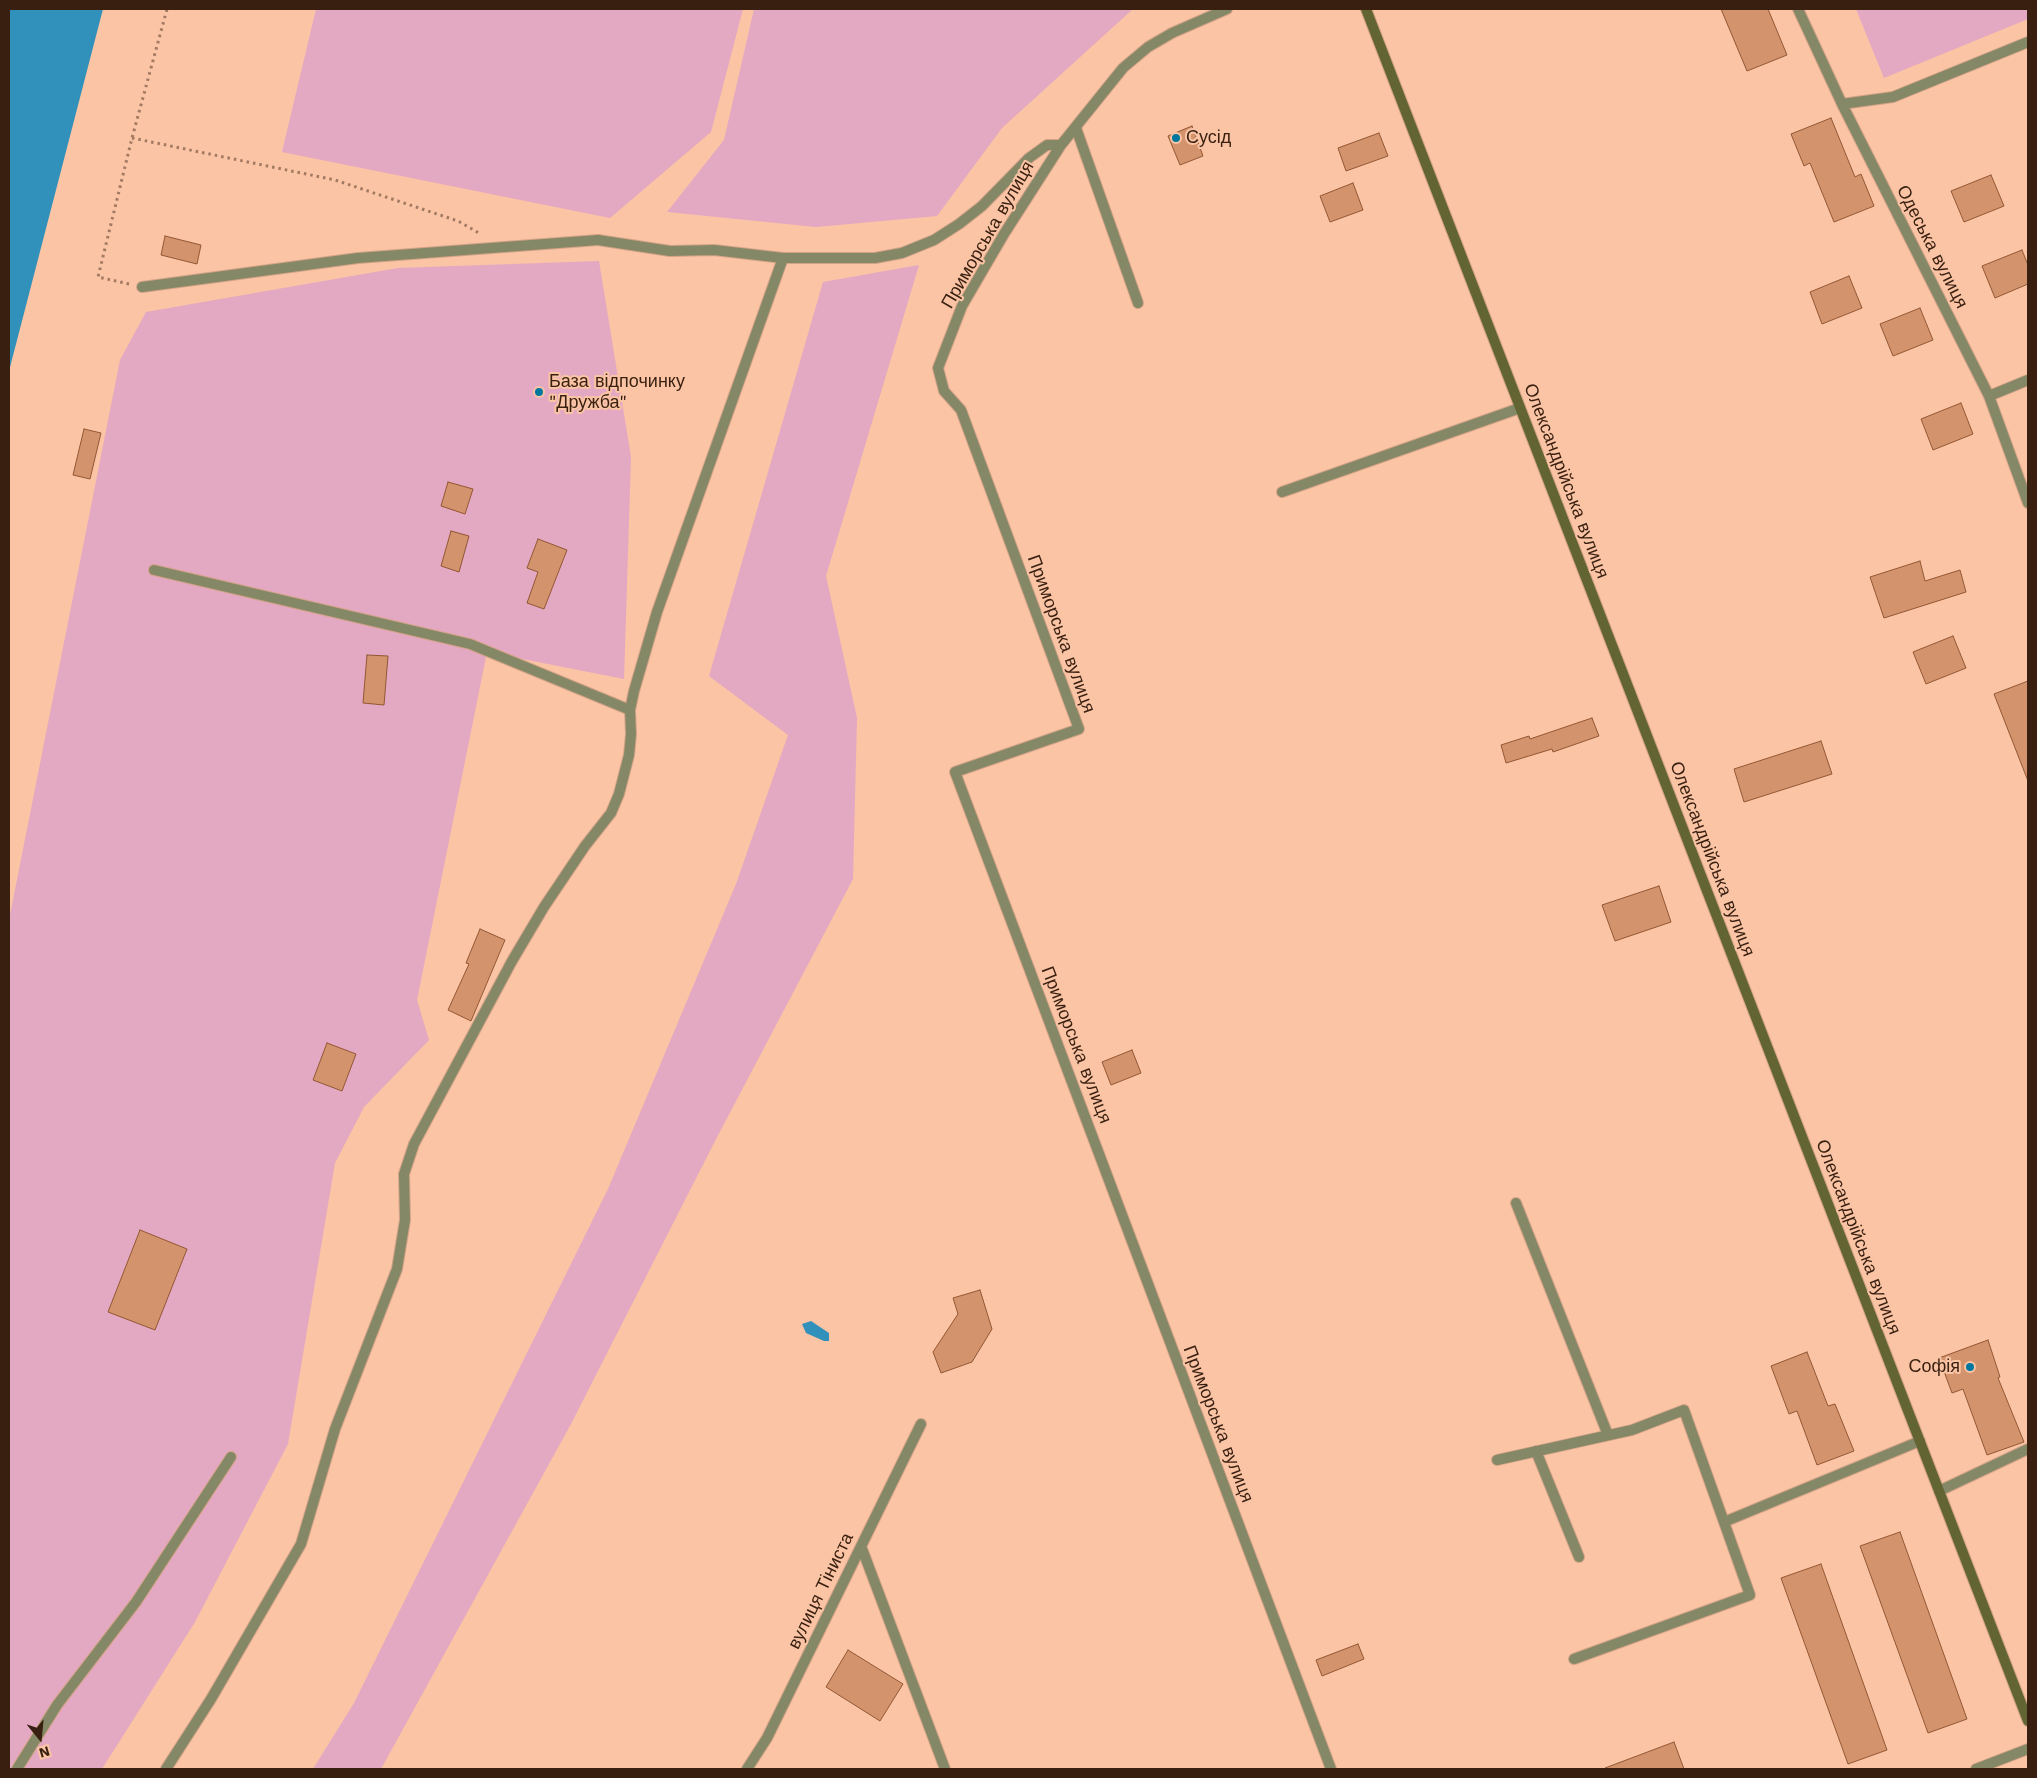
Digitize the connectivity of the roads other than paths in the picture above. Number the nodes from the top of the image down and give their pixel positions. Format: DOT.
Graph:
graph roads {
  1 [pos="1227,9"];
  2 [pos="1366,9"];
  3 [pos="1798,9"];
  4 [pos="2028,42"];
  5 [pos="1842,104"];
  6 [pos="1076,128"];
  7 [pos="1061,145"];
  8 [pos="782,258"];
  9 [pos="142,287"];
  10 [pos="1138,303"];
  11 [pos="2028,380"];
  12 [pos="1989,396"];
  13 [pos="1520,408"];
  14 [pos="1282,492"];
  15 [pos="2028,503"];
  16 [pos="154,570"];
  17 [pos="630,710"];
  18 [pos="1516,1203"];
  19 [pos="921,1424"];
  20 [pos="1608,1435"];
  21 [pos="1920,1441"];
  22 [pos="2028,1449"];
  23 [pos="1536,1451"];
  24 [pos="231,1457"];
  25 [pos="1497,1460"];
  26 [pos="1939,1490"];
  27 [pos="1724,1522"];
  28 [pos="861,1546"];
  29 [pos="1579,1557"];
  30 [pos="1574,1659"];
  31 [pos="2028,1721"];
  32 [pos="2028,1749"];
  33 [pos="17,1769"];
  34 [pos="166,1769"];
  35 [pos="747,1769"];
  36 [pos="946,1769"];
  37 [pos="1331,1769"];
  38 [pos="1976,1769"];
  1 -- 6 [label="street"];
  2 -- 13 [label="street, Олександрійська вулиця"];
  3 -- 5 [label="street, Одеська вулиця"];
  4 -- 5 [label="street"];
  5 -- 12 [label="street, Одеська вулиця"];
  6 -- 7 [label="street"];
  6 -- 10 [label="street"];
  7 -- 8 [label="street, Приморська вулиця"];
  7 -- 37 [label="street, Приморська вулиця"];
  8 -- 9 [label="street, Приморська вулиця"];
  8 -- 17 [label="street"];
  11 -- 12 [label="street"];
  12 -- 15 [label="street, Одеська вулиця"];
  13 -- 14 [label="street"];
  13 -- 21 [label="street, Олександрійська вулиця"];
  16 -- 17 [label="street"];
  17 -- 34 [label="street"];
  18 -- 20 [label="street"];
  19 -- 28 [label="street, вулиця Тіниста"];
  20 -- 23 [label="street"];
  20 -- 27 [label="street"];
  21 -- 26 [label="street, Олександрійська вулиця"];
  21 -- 27 [label="street"];
  22 -- 26 [label="street"];
  23 -- 25 [label="street"];
  23 -- 29 [label="street"];
  24 -- 33 [label="street"];
  26 -- 31 [label="street, Олександрійська вулиця"];
  27 -- 30 [label="street"];
  28 -- 35 [label="street, вулиця Тіниста"];
  28 -- 36 [label="street"];
  32 -- 38 [label="street"];
}
